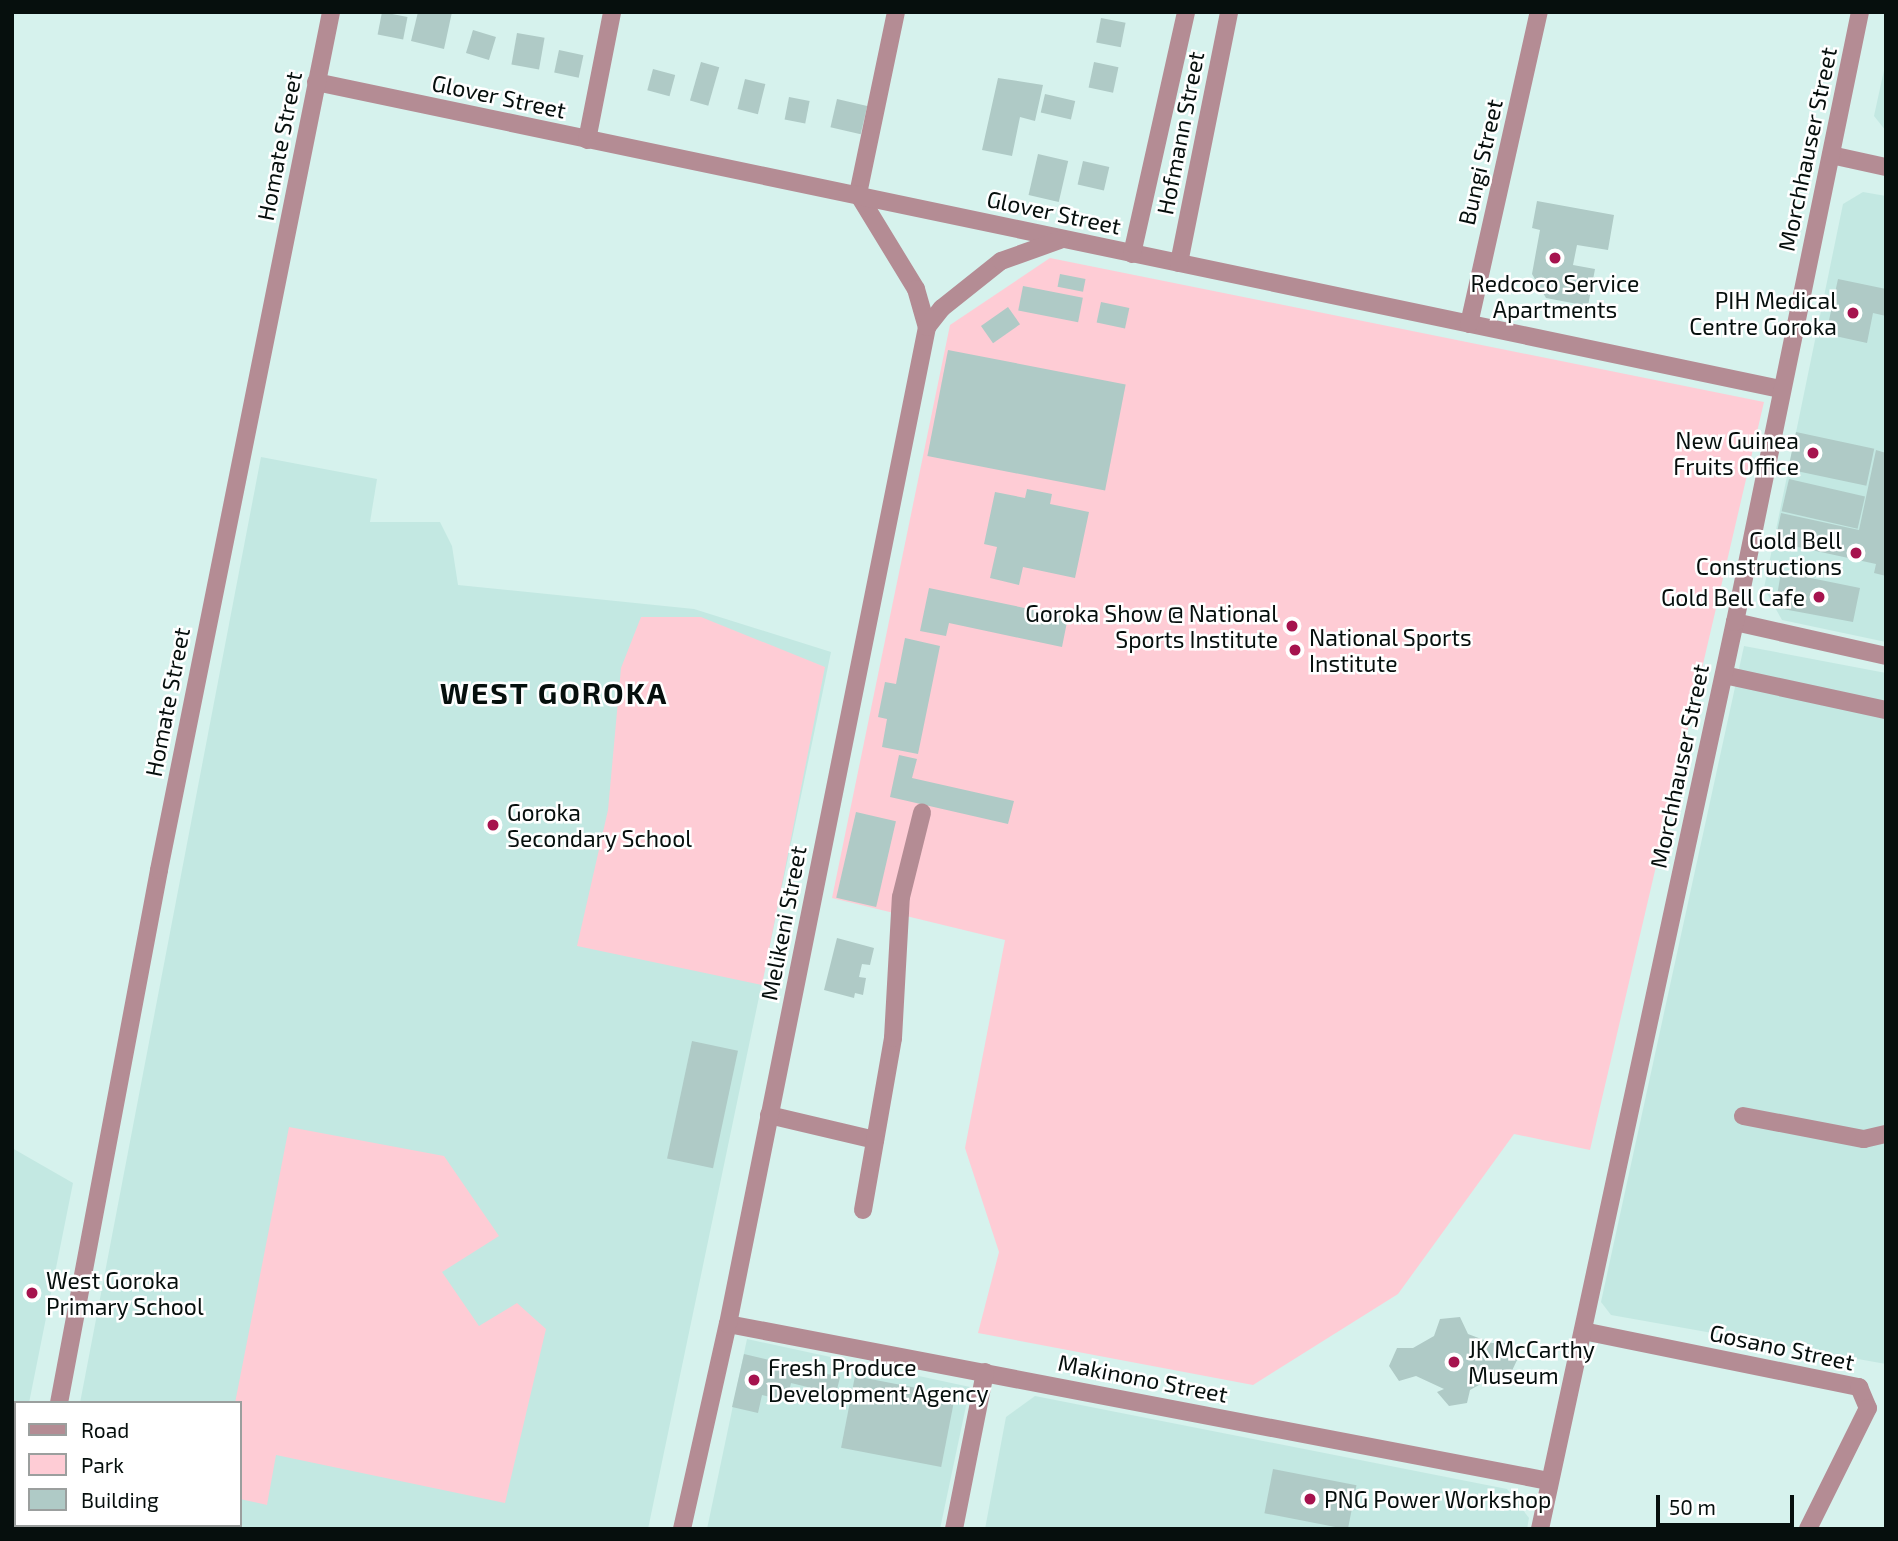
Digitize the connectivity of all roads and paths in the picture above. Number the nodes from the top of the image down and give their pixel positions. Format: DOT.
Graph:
graph roads {
  1 [pos="331,12"];
  2 [pos="612,12"];
  3 [pos="895,12"];
  4 [pos="1186,12"];
  5 [pos="1229,12"];
  6 [pos="1539,12"];
  7 [pos="1860,12"];
  8 [pos="316,82"];
  9 [pos="587,140"];
  10 [pos="1831,155"];
  11 [pos="1886,167"];
  12 [pos="858,194"];
  13 [pos="1060,240"];
  14 [pos="1132,254"];
  15 [pos="1179,263"];
  16 [pos="1469,324"];
  17 [pos="927,327"];
  18 [pos="1781,389"];
  19 [pos="1735,622"];
  20 [pos="1886,656"];
  21 [pos="1724,675"];
  22 [pos="1886,709"];
  23 [pos="922,813"];
  24 [pos="769,1115"];
  25 [pos="1743,1116"];
  26 [pos="1886,1134"];
  27 [pos="875,1140"];
  28 [pos="863,1210"];
  29 [pos="727,1324"];
  30 [pos="1583,1331"];
  31 [pos="985,1372"];
  32 [pos="59,1401"];
  33 [pos="1549,1481"];
  34 [pos="681,1529"];
  35 [pos="954,1529"];
  36 [pos="1540,1529"];
  37 [pos="1808,1529"];
  1 -- 8 [label="street, Homate Street"];
  2 -- 9 [label="street"];
  3 -- 12 [label="street"];
  4 -- 14 [label="street, Hofmann Street"];
  5 -- 15 [label="street, Hofmann Street"];
  6 -- 16 [label="street, Bungi Street"];
  7 -- 10 [label="street, Morchhauser Street"];
  8 -- 9 [label="street, Glover Street"];
  8 -- 32 [label="street, Homate Street"];
  9 -- 12 [label="street, Glover Street"];
  10 -- 11 [label="street"];
  10 -- 18 [label="street, Morchhauser Street"];
  12 -- 13 [label="street, Glover Street"];
  12 -- 17 [label="street, Melikeni Street"];
  13 -- 14 [label="street, Glover Street"];
  13 -- 17 [label="street"];
  14 -- 15 [label="street, Glover Street"];
  15 -- 16 [label="street, Glover Street"];
  16 -- 18 [label="street, Glover Street"];
  17 -- 24 [label="street, Melikeni Street"];
  18 -- 19 [label="street, Morchhauser Street"];
  19 -- 20 [label="street"];
  19 -- 21 [label="street, Morchhauser Street"];
  21 -- 22 [label="street"];
  21 -- 30 [label="street, Morchhauser Street"];
  23 -- 27 [label="street"];
  24 -- 27 [label="street"];
  24 -- 29 [label="street, Melikeni Street"];
  25 -- 26 [label="street"];
  27 -- 28 [label="street"];
  29 -- 31 [label="street, Makinono Street"];
  29 -- 34 [label="street, Melikeni Street"];
  30 -- 33 [label="street, Morchhauser Street"];
  30 -- 37 [label="street, Gosano Street"];
  31 -- 33 [label="street, Makinono Street"];
  31 -- 35 [label="street"];
  33 -- 36 [label="street, Morchhauser Street"];
}
